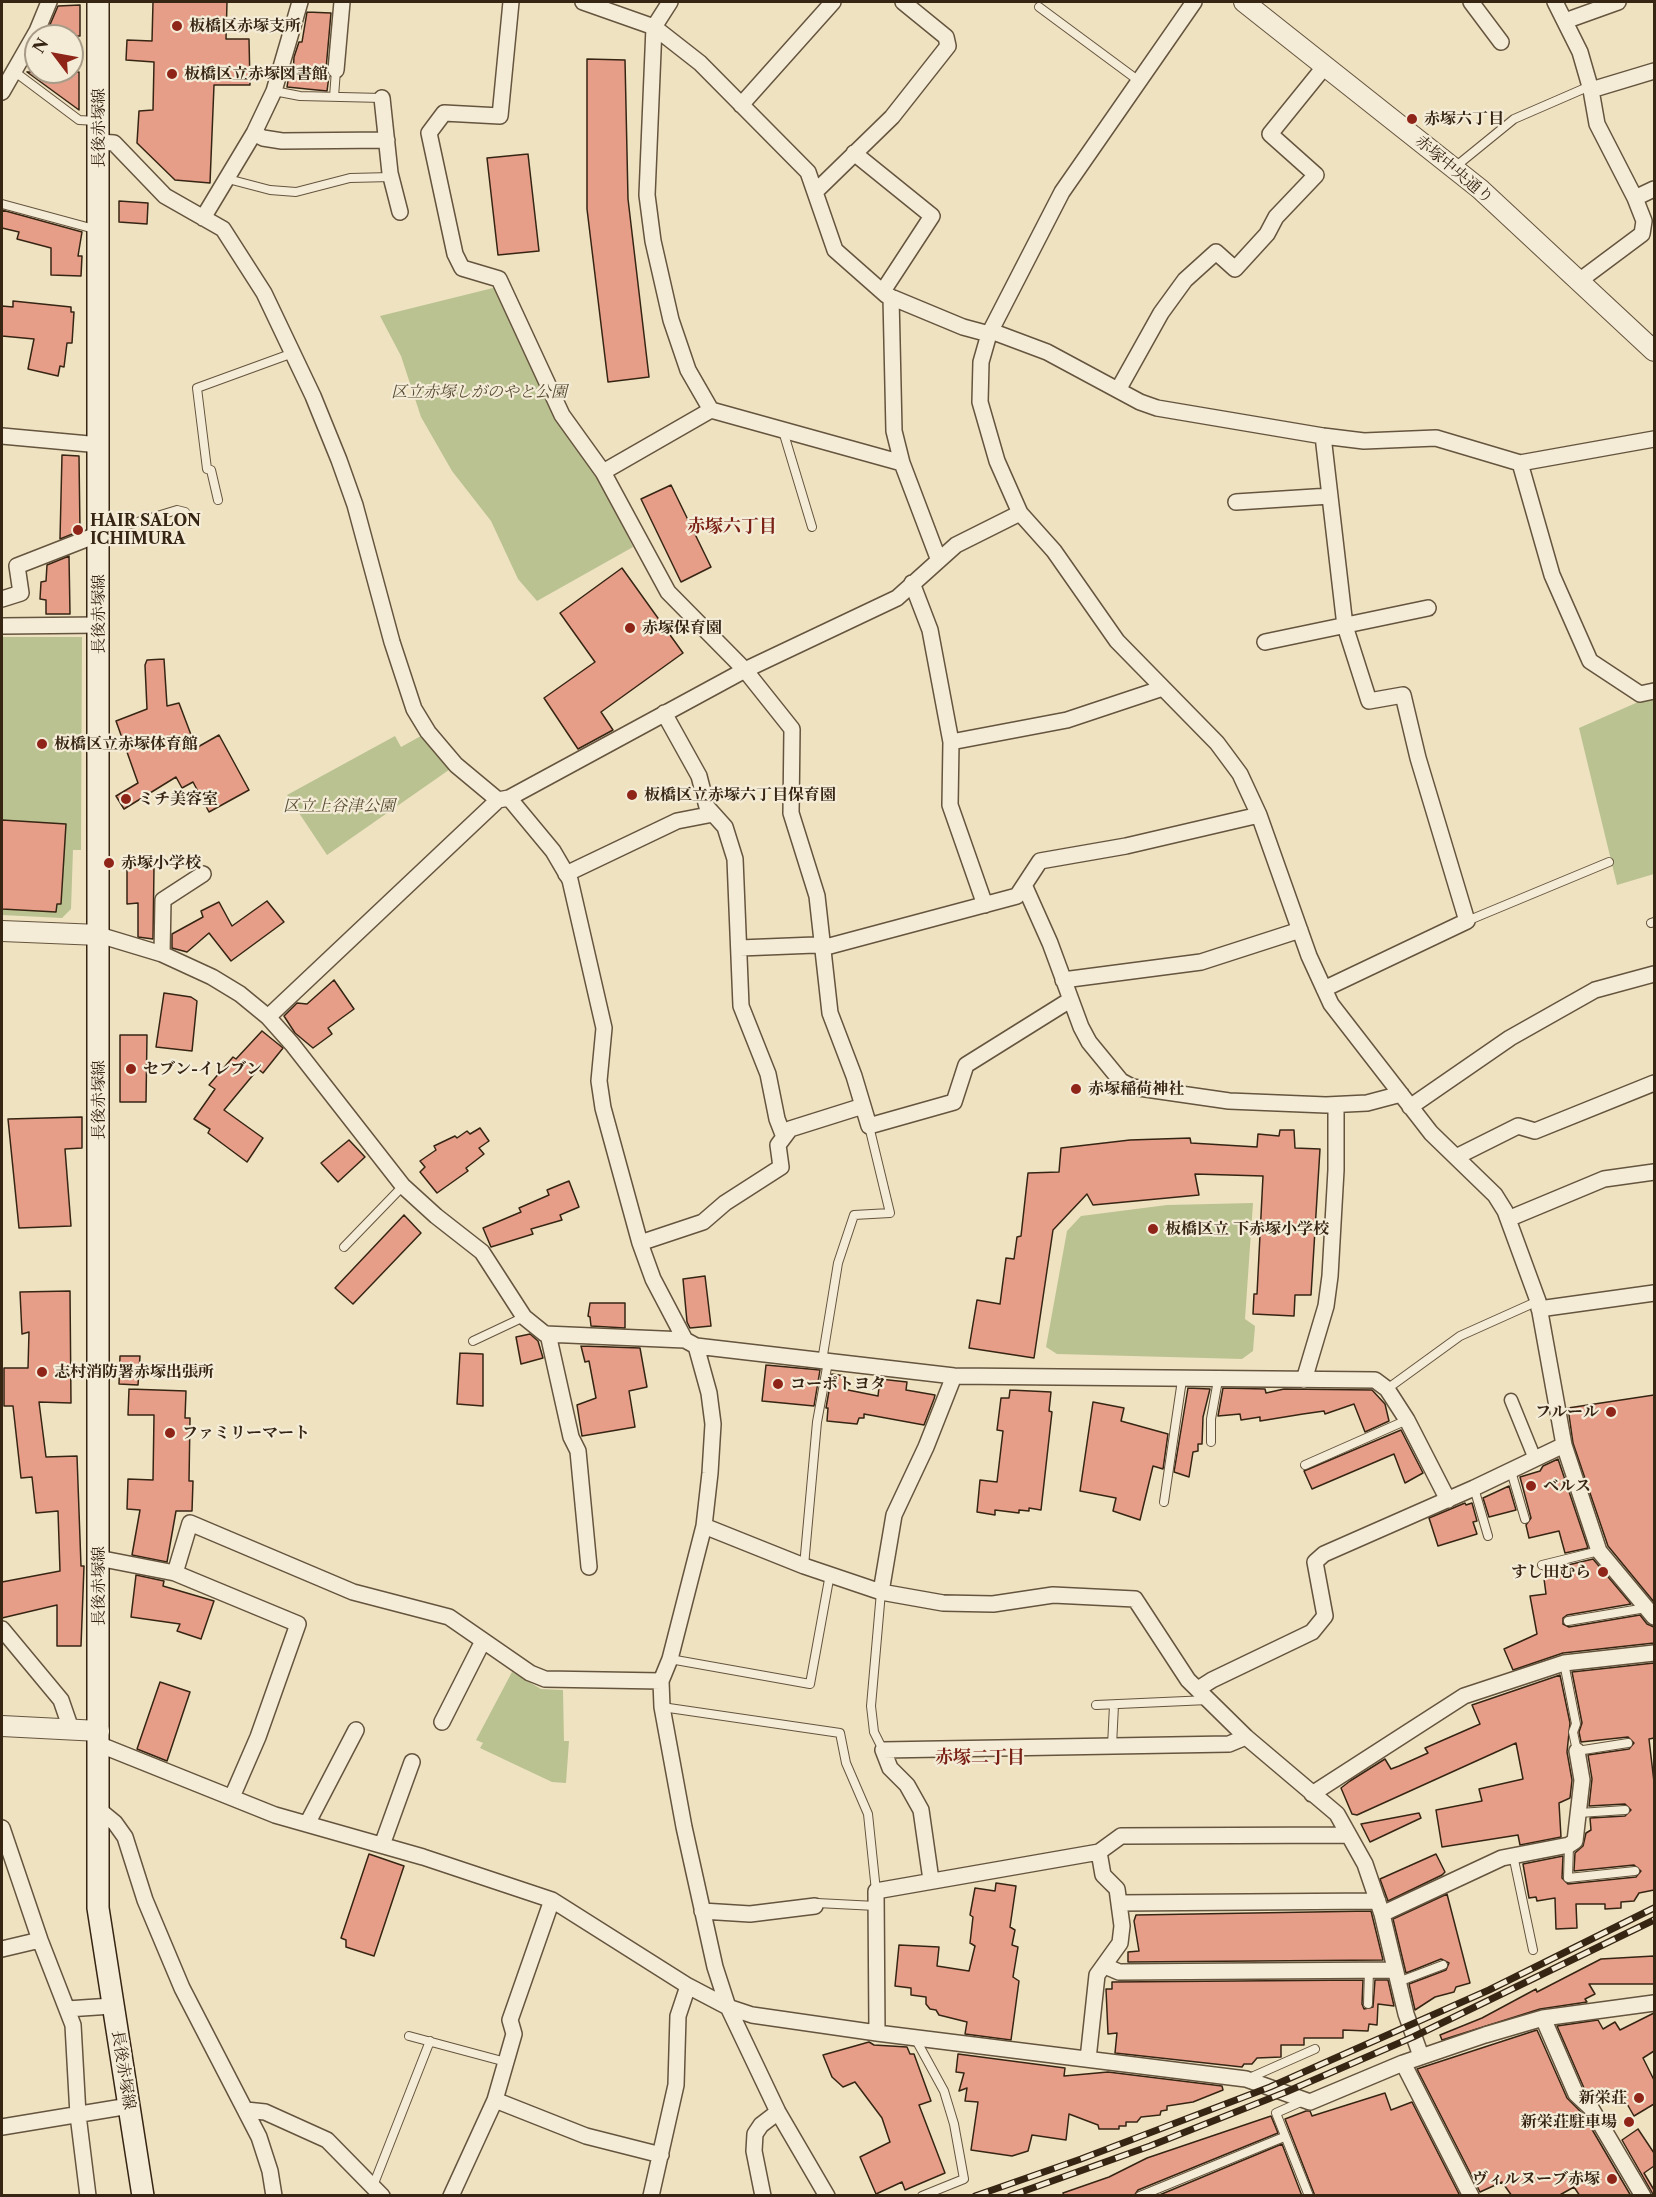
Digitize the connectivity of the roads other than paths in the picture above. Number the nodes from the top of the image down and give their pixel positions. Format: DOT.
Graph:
graph roads {
  1 [pos="49,2"];
  2 [pos="98,2"];
  3 [pos="300,2"];
  4 [pos="342,2"];
  5 [pos="512,2"];
  6 [pos="583,2"];
  7 [pos="670,2"];
  8 [pos="833,2"];
  9 [pos="903,2"];
  10 [pos="1194,2"];
  11 [pos="1244,2"];
  12 [pos="1471,2"];
  13 [pos="1555,2"];
  14 [pos="1618,2"];
  15 [pos="1039,7"];
  16 [pos="1565,21"];
  17 [pos="654,27"];
  18 [pos="1501,42"];
  19 [pos="1324,66"];
  20 [pos="336,70"];
  21 [pos="1654,71"];
  22 [pos="15,72"];
  23 [pos="1139,81"];
  24 [pos="3,88"];
  25 [pos="1591,88"];
  26 [pos="274,91"];
  27 [pos="334,97"];
  28 [pos="382,98"];
  29 [pos="741,105"];
  30 [pos="99,132"];
  31 [pos="254,133"];
  32 [pos="387,140"];
  33 [pos="854,153"];
  34 [pos="1454,168"];
  35 [pos="391,177"];
  36 [pos="228,178"];
  37 [pos="1654,189"];
  38 [pos="815,192"];
  39 [pos="1635,198"];
  40 [pos="2,204"];
  41 [pos="400,212"];
  42 [pos="204,218"];
  43 [pos="99,231"];
  44 [pos="1579,281"];
  45 [pos="887,294"];
  46 [pos="990,332"];
  47 [pos="1654,351"];
  48 [pos="293,353"];
  49 [pos="1118,390"];
  50 [pos="711,410"];
  51 [pos="783,431"];
  52 [pos="2,436"];
  53 [pos="1323,436"];
  54 [pos="1654,439"];
  55 [pos="100,445"];
  56 [pos="902,463"];
  57 [pos="1520,463"];
  58 [pos="603,472"];
  59 [pos="1330,496"];
  60 [pos="218,501"];
  61 [pos="1236,502"];
  62 [pos="185,512"];
  63 [pos="1020,513"];
  64 [pos="812,527"];
  65 [pos="99,534"];
  66 [pos="938,558"];
  67 [pos="912,584"];
  68 [pos="2,599"];
  69 [pos="1428,608"];
  70 [pos="99,625"];
  71 [pos="2,626"];
  72 [pos="1346,626"];
  73 [pos="1265,642"];
  74 [pos="745,670"];
  75 [pos="1163,688"];
  76 [pos="1654,691"];
  77 [pos="664,712"];
  78 [pos="951,742"];
  79 [pos="503,799"];
  80 [pos="713,814"];
  81 [pos="1258,816"];
  82 [pos="1609,862"];
  83 [pos="203,874"];
  84 [pos="567,874"];
  85 [pos="1025,887"];
  86 [pos="985,905"];
  87 [pos="1467,921"];
  88 [pos="1300,930"];
  89 [pos="2,931"];
  90 [pos="99,935"];
  91 [pos="821,946"];
  92 [pos="740,948"];
  93 [pos="162,954"];
  94 [pos="1654,974"];
  95 [pos="1063,980"];
  96 [pos="1324,989"];
  97 [pos="1070,1000"];
  98 [pos="270,1019"];
  99 [pos="1654,1083"];
  100 [pos="1401,1094"];
  101 [pos="863,1106"];
  102 [pos="1336,1106"];
  103 [pos="1410,1107"];
  104 [pos="869,1126"];
  105 [pos="784,1137"];
  106 [pos="1456,1157"];
  107 [pos="1654,1172"];
  108 [pos="403,1186"];
  109 [pos="1508,1219"];
  110 [pos="640,1243"];
  111 [pos="344,1247"];
  112 [pos="1654,1293"];
  113 [pos="1539,1305"];
  114 [pos="524,1317"];
  115 [pos="548,1334"];
  116 [pos="473,1341"];
  117 [pos="691,1343"];
  118 [pos="825,1361"];
  119 [pos="954,1376"];
  120 [pos="1182,1380"];
  121 [pos="1218,1380"];
  122 [pos="1304,1380"];
  123 [pos="1387,1389"];
  124 [pos="1511,1400"];
  125 [pos="1407,1420"];
  126 [pos="1211,1442"];
  127 [pos="1564,1445"];
  128 [pos="1535,1459"];
  129 [pos="1305,1466"];
  130 [pos="1511,1471"];
  131 [pos="1474,1488"];
  132 [pos="1448,1500"];
  133 [pos="1164,1502"];
  134 [pos="1525,1519"];
  135 [pos="704,1526"];
  136 [pos="1488,1536"];
  137 [pos="1599,1551"];
  138 [pos="98,1558"];
  139 [pos="1542,1565"];
  140 [pos="804,1566"];
  141 [pos="589,1568"];
  142 [pos="174,1573"];
  143 [pos="830,1574"];
  144 [pos="881,1592"];
  145 [pos="1651,1613"];
  146 [pos="1568,1621"];
  147 [pos="2,1629"];
  148 [pos="483,1641"];
  149 [pos="1654,1653"];
  150 [pos="670,1659"];
  151 [pos="1564,1663"];
  152 [pos="661,1682"];
  153 [pos="1198,1689"];
  154 [pos="1210,1700"];
  155 [pos="1095,1705"];
  156 [pos="1114,1705"];
  157 [pos="662,1707"];
  158 [pos="442,1722"];
  159 [pos="2,1726"];
  160 [pos="71,1729"];
  161 [pos="356,1730"];
  162 [pos="99,1737"];
  163 [pos="1246,1737"];
  164 [pos="1629,1743"];
  165 [pos="1112,1746"];
  166 [pos="883,1750"];
  167 [pos="1577,1751"];
  168 [pos="412,1762"];
  169 [pos="1312,1794"];
  170 [pos="232,1797"];
  171 [pos="98,1809"];
  172 [pos="1625,1810"];
  173 [pos="1579,1813"];
  174 [pos="307,1824"];
  175 [pos="2,1828"];
  176 [pos="1347,1835"];
  177 [pos="382,1845"];
  178 [pos="1569,1845"];
  179 [pos="1099,1852"];
  180 [pos="1513,1855"];
  181 [pos="1635,1871"];
  182 [pos="931,1880"];
  183 [pos="876,1899"];
  184 [pos="552,1900"];
  185 [pos="1119,1903"];
  186 [pos="815,1906"];
  187 [pos="1380,1908"];
  188 [pos="702,1911"];
  189 [pos="40,1940"];
  190 [pos="2,1949"];
  191 [pos="1533,1950"];
  192 [pos="1443,1965"];
  193 [pos="1105,1966"];
  194 [pos="1368,1971"];
  195 [pos="1397,1976"];
  196 [pos="688,1986"];
  197 [pos="1654,2003"];
  198 [pos="1368,2004"];
  199 [pos="112,2006"];
  200 [pos="728,2007"];
  201 [pos="67,2009"];
  202 [pos="1543,2018"];
  203 [pos="877,2033"];
  204 [pos="409,2036"];
  205 [pos="914,2037"];
  206 [pos="430,2041"];
  207 [pos="1315,2049"];
  208 [pos="1421,2056"];
  209 [pos="1088,2059"];
  210 [pos="506,2062"];
  211 [pos="1403,2063"];
  212 [pos="1246,2079"];
  213 [pos="495,2100"];
  214 [pos="1305,2100"];
  215 [pos="129,2106"];
  216 [pos="246,2110"];
  217 [pos="778,2112"];
  218 [pos="78,2115"];
  219 [pos="2,2127"];
  220 [pos="1284,2137"];
  221 [pos="661,2155"];
  222 [pos="376,2192"];
  223 [pos="88,2196"];
  224 [pos="143,2196"];
  225 [pos="274,2196"];
  226 [pos="451,2196"];
  227 [pos="651,2196"];
  228 [pos="763,2196"];
  229 [pos="827,2196"];
  230 [pos="922,2196"];
  231 [pos="1140,2196"];
  232 [pos="1309,2196"];
  233 [pos="1471,2196"];
  234 [pos="1643,2196"];
  1 -- 22 [label="street"];
  2 -- 30 [label="main road, 長後赤塚線"];
  3 -- 26 [label="street"];
  4 -- 20 [label="street"];
  5 -- 58 [label="street"];
  6 -- 17 [label="street"];
  7 -- 17 [label="street"];
  8 -- 29 [label="street"];
  9 -- 33 [label="street"];
  10 -- 23 [label="street"];
  11 -- 19 [label="street, 赤塚中央通り"];
  12 -- 18 [label="street"];
  13 -- 16 [label="street"];
  14 -- 16 [label="street"];
  15 -- 23 [label="lane"];
  16 -- 25 [label="street"];
  17 -- 29 [label="street"];
  17 -- 50 [label="street"];
  19 -- 34 [label="street, 赤塚中央通り"];
  19 -- 49 [label="street"];
  20 -- 27 [label="lane"];
  21 -- 25 [label="street"];
  22 -- 24 [label="street"];
  22 -- 30 [label="lane"];
  23 -- 46 [label="street"];
  25 -- 34 [label="lane"];
  25 -- 39 [label="street"];
  26 -- 27 [label="lane"];
  26 -- 31 [label="street"];
  27 -- 28 [label="lane"];
  28 -- 32 [label="street"];
  29 -- 38 [label="street"];
  30 -- 42 [label="street"];
  30 -- 43 [label="main road, 長後赤塚線"];
  31 -- 32 [label="street"];
  31 -- 36 [label="street"];
  32 -- 35 [label="street"];
  33 -- 38 [label="street"];
  33 -- 45 [label="street"];
  34 -- 44 [label="street, 赤塚中央通り"];
  35 -- 36 [label="lane"];
  35 -- 41 [label="street"];
  36 -- 42 [label="street"];
  37 -- 39 [label="street"];
  38 -- 45 [label="street"];
  39 -- 44 [label="street"];
  40 -- 43 [label="lane"];
  42 -- 48 [label="street"];
  43 -- 55 [label="main road, 長後赤塚線"];
  44 -- 47 [label="street, 赤塚中央通り"];
  45 -- 46 [label="street"];
  45 -- 56 [label="street"];
  46 -- 49 [label="street"];
  46 -- 63 [label="street"];
  48 -- 60 [label="lane"];
  48 -- 79 [label="street"];
  49 -- 53 [label="street"];
  50 -- 51 [label="street"];
  50 -- 58 [label="street"];
  51 -- 56 [label="street"];
  51 -- 64 [label="lane"];
  52 -- 55 [label="street"];
  53 -- 57 [label="street"];
  53 -- 59 [label="street"];
  54 -- 57 [label="street"];
  55 -- 65 [label="main road, 長後赤塚線"];
  56 -- 66 [label="street"];
  57 -- 76 [label="street"];
  58 -- 74 [label="street"];
  59 -- 61 [label="street"];
  59 -- 72 [label="street"];
  62 -- 65 [label="lane"];
  63 -- 66 [label="street"];
  63 -- 75 [label="street"];
  65 -- 68 [label="street"];
  65 -- 70 [label="main road, 長後赤塚線"];
  66 -- 67 [label="street"];
  67 -- 74 [label="street"];
  67 -- 78 [label="street"];
  69 -- 72 [label="street"];
  70 -- 71 [label="street"];
  70 -- 90 [label="main road, 長後赤塚線"];
  72 -- 73 [label="street"];
  72 -- 87 [label="street"];
  74 -- 77 [label="street"];
  74 -- 91 [label="street"];
  75 -- 78 [label="street"];
  75 -- 81 [label="street"];
  77 -- 79 [label="street"];
  77 -- 80 [label="street"];
  78 -- 86 [label="street"];
  79 -- 84 [label="street"];
  79 -- 98 [label="street"];
  80 -- 84 [label="street"];
  80 -- 92 [label="street"];
  81 -- 85 [label="street"];
  81 -- 88 [label="street"];
  82 -- 87 [label="lane"];
  83 -- 93 [label="street"];
  84 -- 110 [label="street"];
  85 -- 86 [label="street"];
  85 -- 95 [label="street"];
  86 -- 91 [label="street"];
  87 -- 96 [label="street"];
  88 -- 95 [label="street"];
  88 -- 96 [label="street"];
  89 -- 90 [label="street"];
  90 -- 93 [label="street"];
  90 -- 138 [label="main road, 長後赤塚線"];
  91 -- 92 [label="street"];
  91 -- 101 [label="street"];
  92 -- 105 [label="street"];
  93 -- 98 [label="street"];
  94 -- 103 [label="street"];
  95 -- 97 [label="street"];
  96 -- 100 [label="street"];
  97 -- 102 [label="street"];
  97 -- 104 [label="street"];
  98 -- 108 [label="street"];
  99 -- 106 [label="street"];
  100 -- 102 [label="street"];
  100 -- 103 [label="street"];
  101 -- 104 [label="street"];
  101 -- 105 [label="street"];
  102 -- 122 [label="street"];
  103 -- 106 [label="street"];
  104 -- 118 [label="lane"];
  105 -- 110 [label="street"];
  106 -- 109 [label="street"];
  107 -- 109 [label="street"];
  108 -- 111 [label="lane"];
  108 -- 114 [label="street"];
  109 -- 113 [label="street"];
  110 -- 117 [label="street"];
  112 -- 113 [label="street"];
  113 -- 123 [label="lane"];
  113 -- 127 [label="street"];
  114 -- 115 [label="street"];
  114 -- 116 [label="lane"];
  115 -- 117 [label="street"];
  115 -- 141 [label="street"];
  117 -- 118 [label="street"];
  117 -- 135 [label="street"];
  118 -- 119 [label="street"];
  118 -- 140 [label="lane"];
  119 -- 120 [label="street"];
  119 -- 144 [label="street"];
  120 -- 121 [label="street"];
  120 -- 133 [label="lane"];
  121 -- 122 [label="street"];
  121 -- 126 [label="lane"];
  122 -- 123 [label="street"];
  123 -- 125 [label="street"];
  124 -- 128 [label="street"];
  125 -- 129 [label="lane"];
  125 -- 132 [label="street"];
  127 -- 128 [label="street"];
  127 -- 137 [label="street"];
  128 -- 130 [label="street"];
  130 -- 131 [label="street"];
  130 -- 134 [label="lane"];
  131 -- 132 [label="street"];
  131 -- 136 [label="lane"];
  132 -- 153 [label="street"];
  135 -- 140 [label="street"];
  135 -- 150 [label="street"];
  137 -- 139 [label="lane"];
  137 -- 145 [label="street"];
  138 -- 142 [label="street"];
  138 -- 162 [label="main road, 長後赤塚線"];
  140 -- 143 [label="street"];
  142 -- 148 [label="street"];
  142 -- 170 [label="street"];
  143 -- 144 [label="street"];
  143 -- 150 [label="lane"];
  144 -- 153 [label="street"];
  144 -- 166 [label="lane"];
  145 -- 146 [label="lane"];
  147 -- 160 [label="street"];
  148 -- 152 [label="street"];
  148 -- 158 [label="street"];
  149 -- 151 [label="street"];
  150 -- 152 [label="street"];
  151 -- 167 [label="lane"];
  151 -- 169 [label="street"];
  152 -- 157 [label="street"];
  153 -- 154 [label="street"];
  154 -- 156 [label="lane"];
  154 -- 163 [label="street"];
  155 -- 156 [label="lane"];
  156 -- 165 [label="lane"];
  157 -- 183 [label="lane"];
  157 -- 188 [label="street"];
  159 -- 160 [label="street"];
  160 -- 162 [label="street"];
  161 -- 174 [label="street"];
  162 -- 170 [label="street"];
  162 -- 171 [label="main road, 長後赤塚線"];
  163 -- 165 [label="street"];
  163 -- 169 [label="street"];
  164 -- 167 [label="lane"];
  165 -- 166 [label="street"];
  166 -- 182 [label="street"];
  167 -- 173 [label="street"];
  168 -- 177 [label="street"];
  169 -- 176 [label="street"];
  170 -- 174 [label="street"];
  171 -- 199 [label="main road, 長後赤塚線"];
  171 -- 216 [label="street"];
  172 -- 173 [label="lane"];
  173 -- 178 [label="street"];
  174 -- 177 [label="street"];
  175 -- 189 [label="street"];
  176 -- 179 [label="street"];
  176 -- 187 [label="street"];
  177 -- 184 [label="street"];
  178 -- 180 [label="street"];
  178 -- 181 [label="lane"];
  179 -- 182 [label="street"];
  179 -- 185 [label="street"];
  180 -- 187 [label="street"];
  180 -- 191 [label="lane"];
  182 -- 183 [label="street"];
  183 -- 186 [label="lane"];
  183 -- 203 [label="street"];
  184 -- 196 [label="street"];
  184 -- 210 [label="street"];
  185 -- 187 [label="street"];
  185 -- 193 [label="street"];
  186 -- 188 [label="street"];
  187 -- 195 [label="street"];
  188 -- 200 [label="street"];
  189 -- 190 [label="street"];
  189 -- 201 [label="street"];
  192 -- 195 [label="lane"];
  193 -- 194 [label="street"];
  193 -- 209 [label="street"];
  194 -- 195 [label="street"];
  194 -- 198 [label="lane"];
  195 -- 208 [label="street"];
  196 -- 200 [label="street"];
  196 -- 221 [label="street"];
  197 -- 202 [label="street"];
  199 -- 201 [label="street"];
  199 -- 215 [label="main road, 長後赤塚線"];
  200 -- 203 [label="street"];
  200 -- 217 [label="street"];
  201 -- 218 [label="street"];
  202 -- 208 [label="street"];
  202 -- 234 [label="street"];
  203 -- 205 [label="street"];
  204 -- 206 [label="lane"];
  205 -- 209 [label="street"];
  205 -- 230 [label="lane"];
  206 -- 210 [label="lane"];
  206 -- 222 [label="lane"];
  207 -- 212 [label="lane"];
  208 -- 211 [label="street"];
  209 -- 212 [label="street"];
  210 -- 213 [label="street"];
  211 -- 214 [label="street"];
  211 -- 233 [label="street"];
  212 -- 214 [label="street"];
  213 -- 221 [label="street"];
  213 -- 226 [label="street"];
  214 -- 220 [label="lane"];
  215 -- 218 [label="street"];
  215 -- 224 [label="main road, 長後赤塚線"];
  216 -- 222 [label="street"];
  216 -- 225 [label="street"];
  217 -- 228 [label="street"];
  217 -- 229 [label="street"];
  218 -- 219 [label="street"];
  218 -- 223 [label="street"];
  220 -- 231 [label="lane"];
  220 -- 232 [label="lane"];
  221 -- 227 [label="street"];
}
